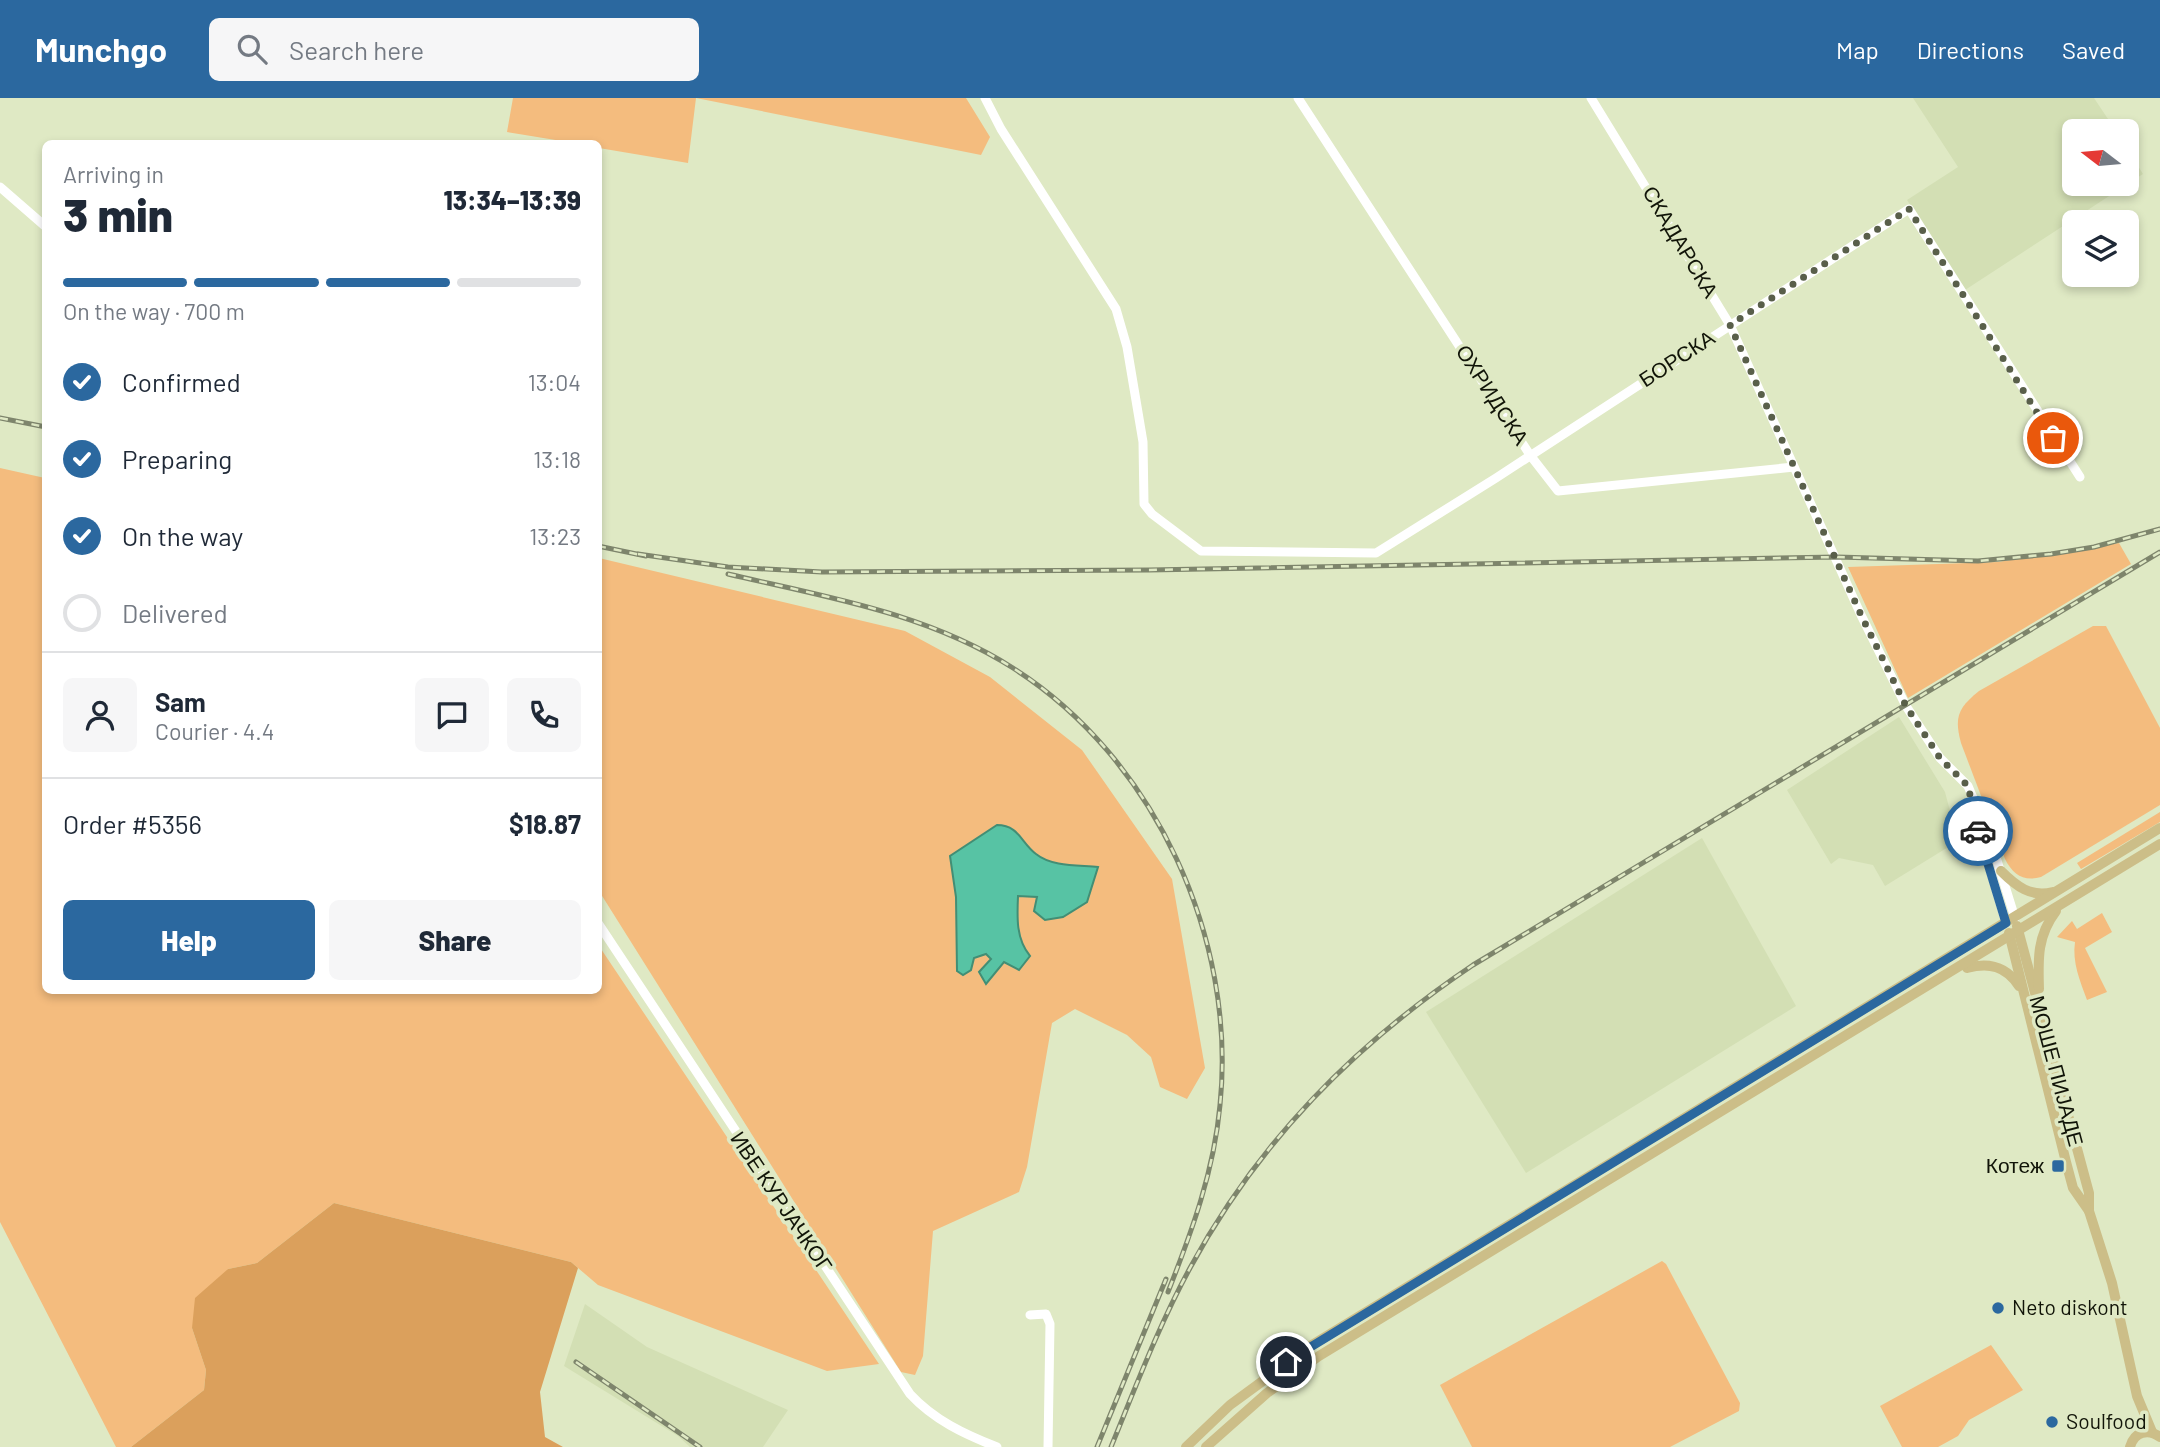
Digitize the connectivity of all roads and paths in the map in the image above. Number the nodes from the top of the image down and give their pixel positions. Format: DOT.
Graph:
graph roads {
  1 [pos="985,98"];
  2 [pos="1298,98"];
  3 [pos="1591,98"];
  4 [pos="0,187"];
  5 [pos="42,224"];
  6 [pos="1730,325"];
  7 [pos="1530,455"];
  8 [pos="1794,467"];
  9 [pos="2080,477"];
  10 [pos="1968,786"];
  11 [pos="2160,828"];
  12 [pos="2160,844"];
  13 [pos="2001,871"];
  14 [pos="2060,891"];
  15 [pos="2062,904"];
  16 [pos="2010,921"];
  17 [pos="602,929"];
  18 [pos="2014,934"];
  19 [pos="1951,973"];
  20 [pos="2022,991"];
  21 [pos="2040,1009"];
  22 [pos="2089,1211"];
  23 [pos="1030,1315"];
  24 [pos="2137,1396"];
  25 [pos="2157,1434"];
  26 [pos="2136,1436"];
  27 [pos="997,1447"];
  28 [pos="1048,1447"];
  29 [pos="1186,1447"];
  30 [pos="1206,1447"];
  31 [pos="2130,1447"];
  1 -- 7 [label="street, БОРСКА"];
  2 -- 7 [label="street, ОХРИДСКА"];
  3 -- 6 [label="street, СКАДАРСКА"];
  4 -- 5 [label="street"];
  6 -- 7 [label="street, БОРСКА"];
  6 -- 8 [label="street, СКАДАРСКА"];
  6 -- 9 [label="street, БОРСКА"];
  7 -- 8 [label="street, ОХРИДСКА"];
  8 -- 10 [label="street, СКАДАРСКА"];
  10 -- 13 [label="street"];
  10 -- 16 [label="street"];
  11 -- 14 [label="main road"];
  12 -- 15 [label="main road"];
  13 -- 14 [label="main road"];
  13 -- 16 [label="street"];
  14 -- 16 [label="main road"];
  15 -- 18 [label="main road"];
  15 -- 21 [label="main road"];
  16 -- 18 [label="main road"];
  16 -- 29 [label="main road"];
  17 -- 27 [label="street, ИВЕ КУРЈАЧКОГ"];
  18 -- 19 [label="main road"];
  18 -- 20 [label="main road, МОШЕ ПИЈАДЕ"];
  18 -- 21 [label="main road, МОШЕ ПИЈАДЕ"];
  19 -- 20 [label="main road"];
  19 -- 30 [label="main road"];
  20 -- 22 [label="main road, МОШЕ ПИЈАДЕ"];
  21 -- 22 [label="main road, МОШЕ ПИЈАДЕ"];
  22 -- 24 [label="main road, МОШЕ ПИЈАДЕ"];
  23 -- 28 [label="street"];
  24 -- 25 [label="main road, МОШЕ ПИЈАДЕ"];
  24 -- 26 [label="main road, МОШЕ ПИЈАДЕ"];
  25 -- 26 [label="main road"];
  26 -- 31 [label="main road"];
}
